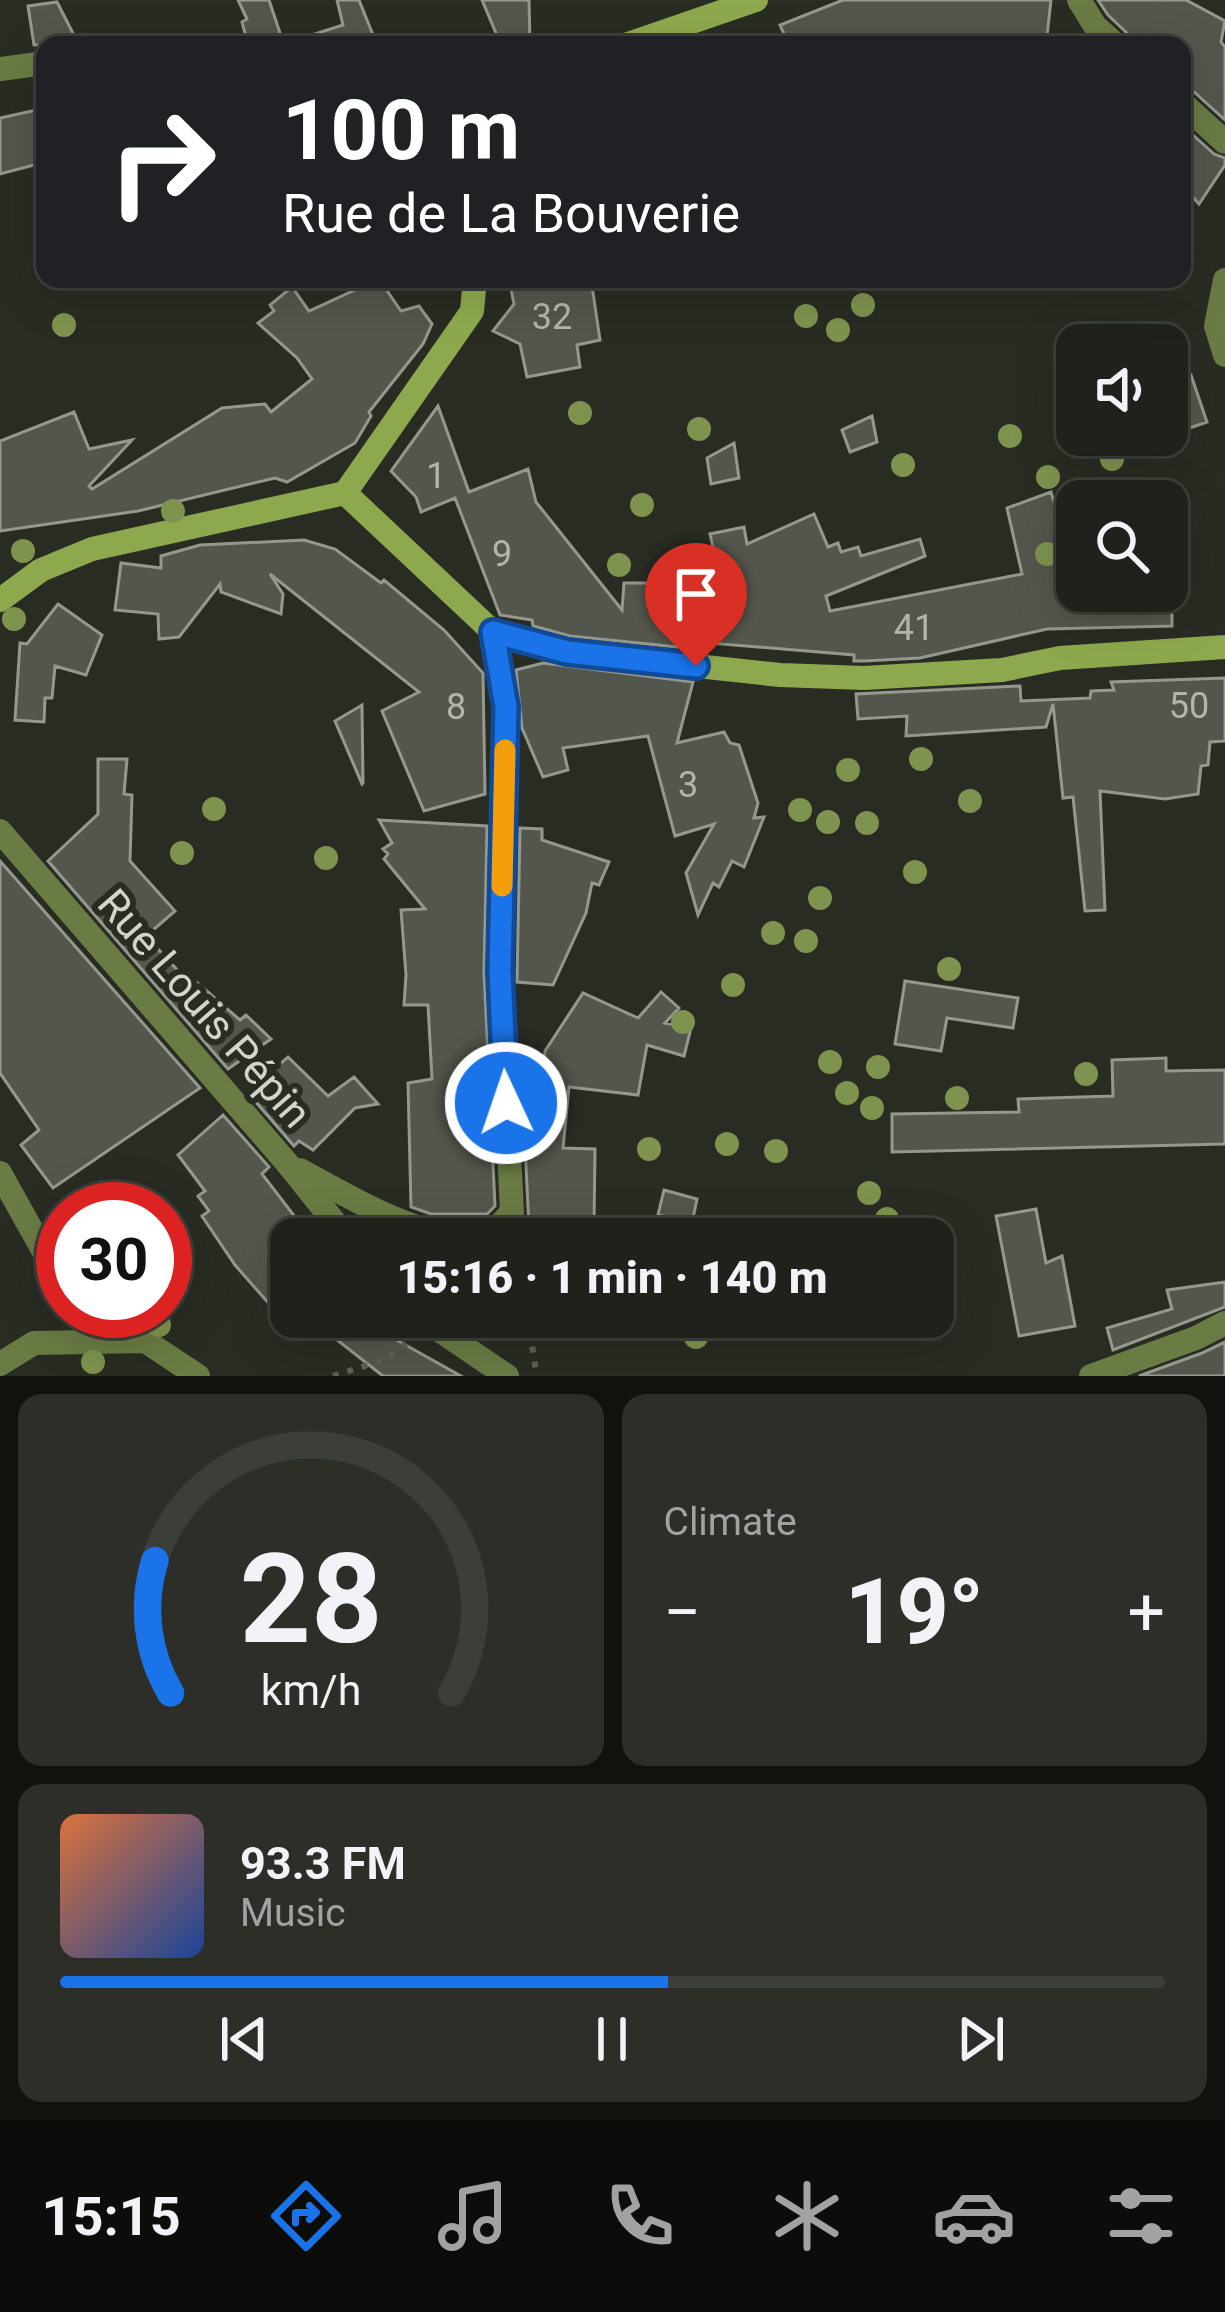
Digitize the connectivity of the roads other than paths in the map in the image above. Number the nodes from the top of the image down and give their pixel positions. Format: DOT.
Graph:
graph roads {
  1 [pos="756,0"];
  2 [pos="1079,0"];
  3 [pos="651,36"];
  4 [pos="1106,36"];
  5 [pos="36,64"];
  6 [pos="0,70"];
  7 [pos="1191,111"];
  8 [pos="1225,142"];
  9 [pos="1225,280"];
  10 [pos="474,288"];
  11 [pos="1225,355"];
  12 [pos="344,493"];
  13 [pos="0,600"];
  14 [pos="493,632"];
  15 [pos="1225,647"];
  16 [pos="0,830"];
  17 [pos="287,1163"];
  18 [pos="0,1172"];
  19 [pos="330,1218"];
  20 [pos="391,1218"];
  21 [pos="506,1218"];
  22 [pos="36,1232"];
  23 [pos="1225,1323"];
  24 [pos="140,1338"];
  25 [pos="451,1338"];
  26 [pos="145,1341"];
  27 [pos="0,1364"];
  28 [pos="198,1376"];
  29 [pos="507,1376"];
  30 [pos="1091,1376"];
  1 -- 3 [label="street"];
  2 -- 4 [label="street"];
  5 -- 6 [label="street"];
  7 -- 8 [label="street"];
  9 -- 11 [label="street"];
  10 -- 12 [label="street"];
  12 -- 13 [label="street"];
  12 -- 14 [label="street"];
  14 -- 15 [label="street"];
  14 -- 21 [label="street"];
  16 -- 17 [label="street, Rue Louis Pépin"];
  17 -- 19 [label="street, Rue Louis Pépin"];
  17 -- 20 [label="street"];
  18 -- 22 [label="street"];
  23 -- 30 [label="street"];
  24 -- 26 [label="street"];
  25 -- 29 [label="street"];
  26 -- 27 [label="street"];
  26 -- 28 [label="street"];
}
